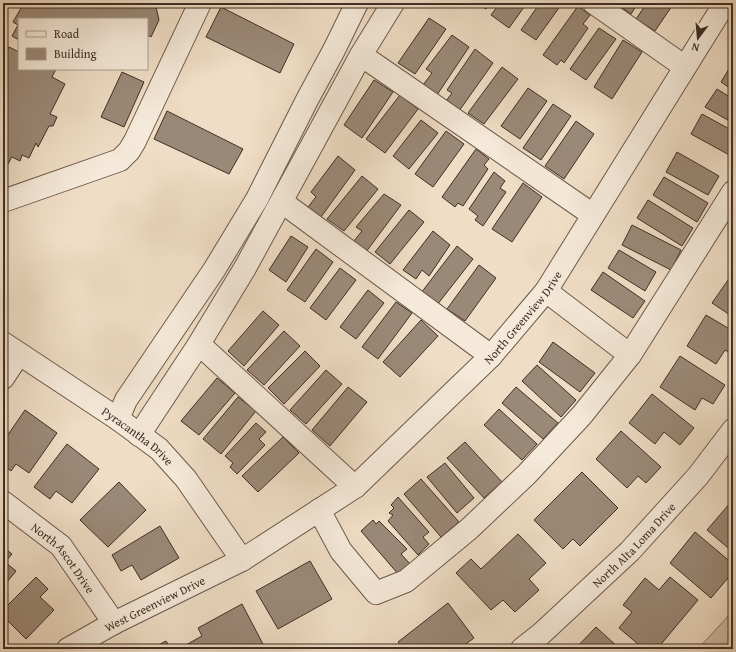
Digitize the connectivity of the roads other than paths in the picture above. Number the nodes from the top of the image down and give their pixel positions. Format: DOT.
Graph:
graph roads {
  1 [pos="200,3"];
  2 [pos="357,3"];
  3 [pos="393,3"];
  4 [pos="594,3"];
  5 [pos="725,3"];
  6 [pos="361,55"];
  7 [pos="685,67"];
  8 [pos="733,192"];
  9 [pos="3,201"];
  10 [pos="282,202"];
  11 [pos="593,215"];
  12 [pos="546,291"];
  13 [pos="199,344"];
  14 [pos="11,349"];
  15 [pos="630,355"];
  16 [pos="491,356"];
  17 [pos="3,378"];
  18 [pos="118,419"];
  19 [pos="733,430"];
  20 [pos="139,435"];
  21 [pos="355,487"];
  22 [pos="3,502"];
  23 [pos="319,510"];
  24 [pos="242,560"];
  25 [pos="114,623"];
  26 [pos="68,649"];
  27 [pos="522,649"];
  1 -- 9 [label="street"];
  2 -- 18 [label="street"];
  3 -- 6 [label="street"];
  4 -- 7 [label="street"];
  5 -- 7 [label="street, North Greenview Drive"];
  6 -- 10 [label="street"];
  6 -- 11 [label="street"];
  7 -- 11 [label="street, North Greenview Drive"];
  8 -- 15 [label="street"];
  10 -- 13 [label="street"];
  10 -- 16 [label="street"];
  11 -- 12 [label="street, North Greenview Drive"];
  12 -- 15 [label="street"];
  12 -- 16 [label="street, North Greenview Drive"];
  13 -- 20 [label="street"];
  13 -- 21 [label="street"];
  14 -- 17 [label="street"];
  14 -- 18 [label="street, Pyracantha Drive"];
  15 -- 23 [label="street"];
  16 -- 21 [label="street, North Greenview Drive"];
  18 -- 20 [label="street, Pyracantha Drive"];
  19 -- 27 [label="street, North Alta Loma Drive"];
  20 -- 24 [label="street, Pyracantha Drive"];
  21 -- 23 [label="street, North Greenview Drive"];
  22 -- 25 [label="street, North Ascot Drive"];
  23 -- 24 [label="street, North Greenview Drive"];
  24 -- 25 [label="street, West Greenview Drive"];
  25 -- 26 [label="street, West Greenview Drive"];
}
